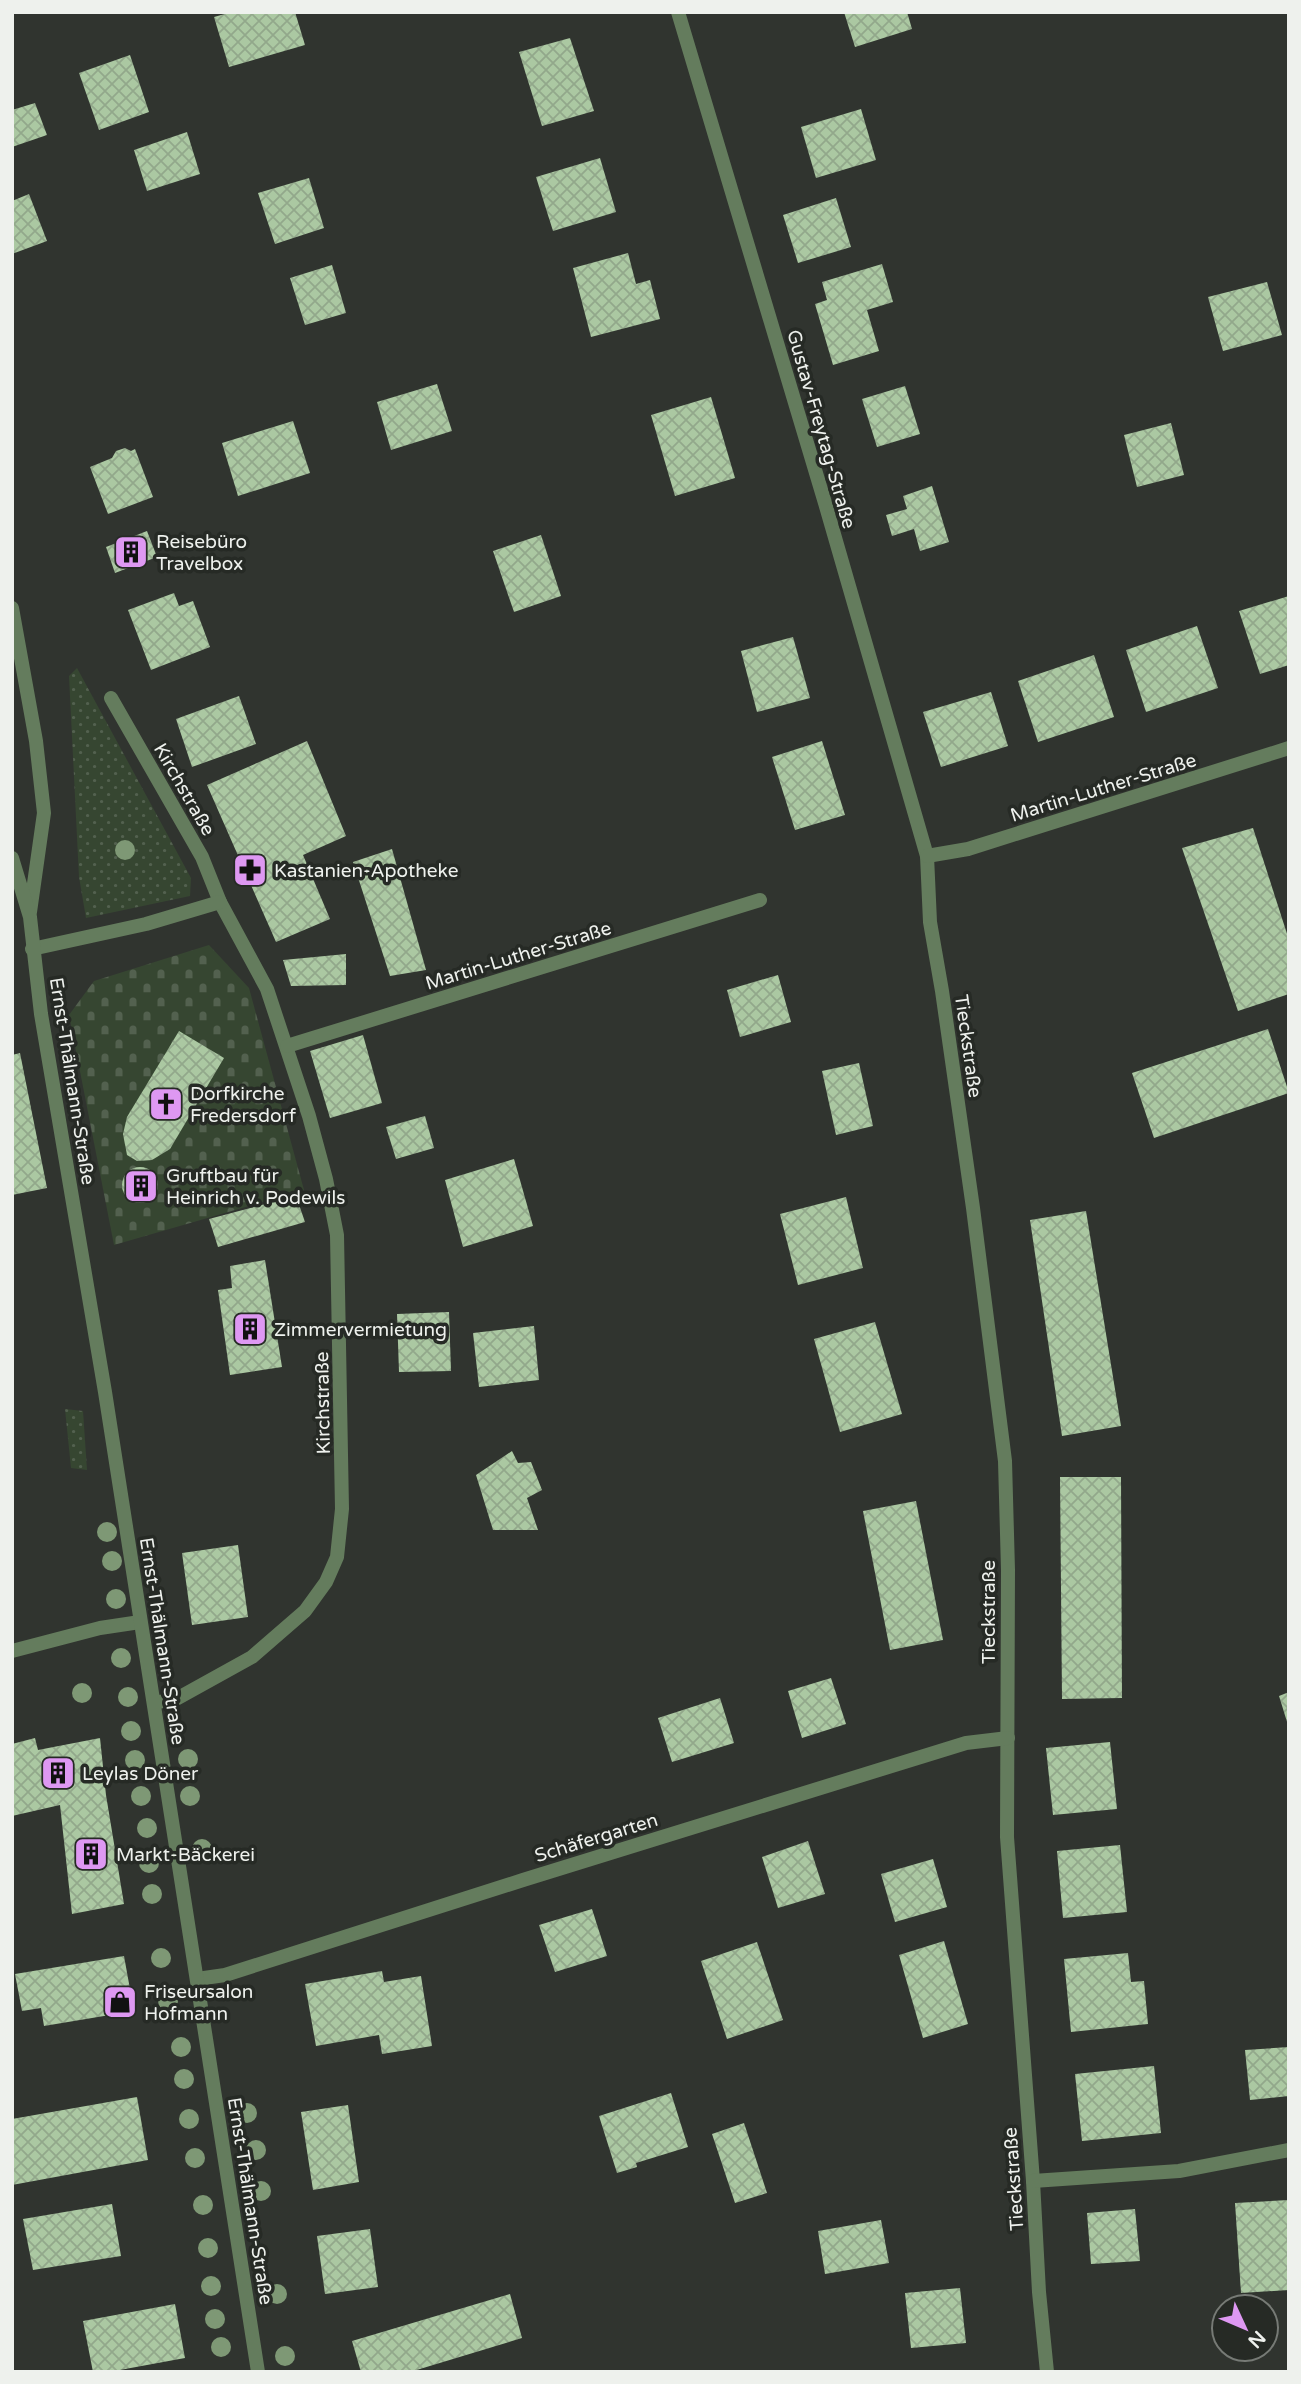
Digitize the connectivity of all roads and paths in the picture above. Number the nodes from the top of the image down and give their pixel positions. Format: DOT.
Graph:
graph roads {
  1 [pos="678,12"];
  2 [pos="12,608"];
  3 [pos="111,698"];
  4 [pos="1286,749"];
  5 [pos="1289,765"];
  6 [pos="927,856"];
  7 [pos="12,858"];
  8 [pos="760,900"];
  9 [pos="220,902"];
  10 [pos="30,917"];
  11 [pos="32,949"];
  12 [pos="287,1046"];
  13 [pos="139,1622"];
  14 [pos="12,1651"];
  15 [pos="154,1703"];
  16 [pos="1008,1738"];
  17 [pos="197,1979"];
  18 [pos="1289,2150"];
  19 [pos="1033,2181"];
  20 [pos="258,2372"];
  21 [pos="1047,2372"];
  1 -- 6 [label="street, Gustav-Freytag-Straße"];
  2 -- 10 [label="street, Ernst-Thälmann-Straße"];
  3 -- 9 [label="street, Kirchstraße"];
  4 -- 5 [label="street"];
  4 -- 6 [label="street, Martin-Luther-Straße"];
  6 -- 16 [label="street, Tieckstraße"];
  7 -- 10 [label="street, Ernst-Thälmann-Straße"];
  8 -- 12 [label="street, Martin-Luther-Straße"];
  9 -- 11 [label="street"];
  9 -- 12 [label="street, Kirchstraße"];
  10 -- 11 [label="street, Ernst-Thälmann-Straße"];
  11 -- 13 [label="street, Ernst-Thälmann-Straße"];
  12 -- 15 [label="street, Kirchstraße"];
  13 -- 14 [label="street"];
  13 -- 15 [label="street, Ernst-Thälmann-Straße"];
  15 -- 17 [label="street, Ernst-Thälmann-Straße"];
  16 -- 17 [label="street, Schäfergarten"];
  16 -- 19 [label="street, Tieckstraße"];
  17 -- 20 [label="street, Ernst-Thälmann-Straße"];
  18 -- 19 [label="street"];
  19 -- 21 [label="street, Tieckstraße"];
}
